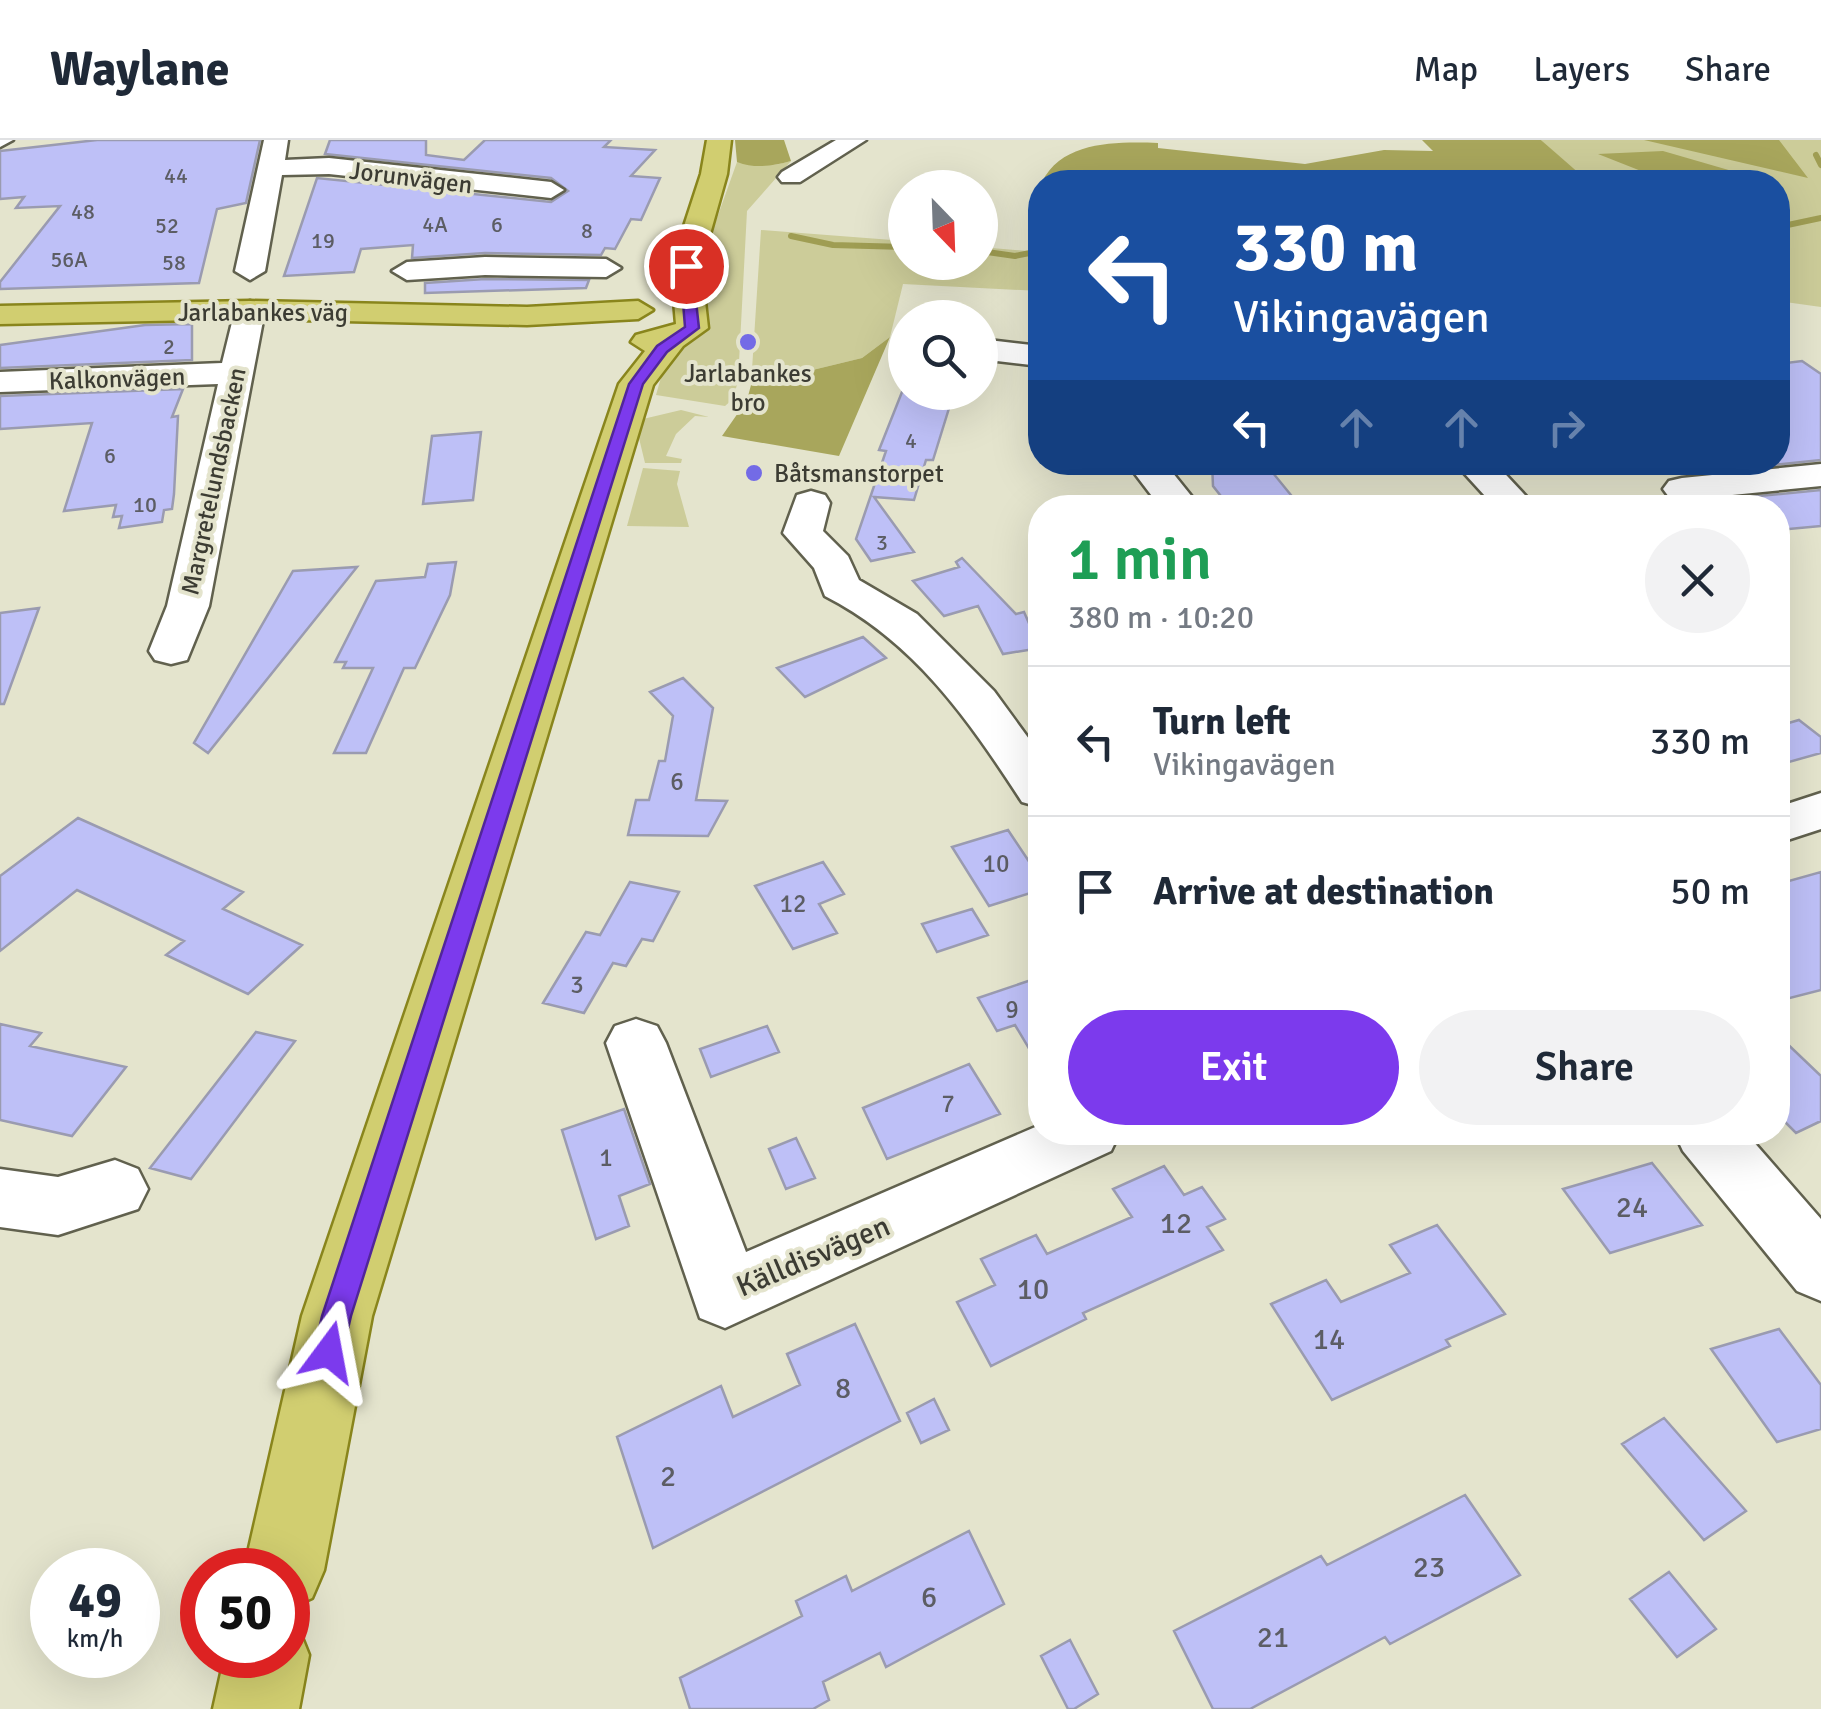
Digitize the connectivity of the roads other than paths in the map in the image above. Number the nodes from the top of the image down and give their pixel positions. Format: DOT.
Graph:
graph roads {
  1 [pos="276,140"];
  2 [pos="719,140"];
  3 [pos="854,140"];
  4 [pos="270,168"];
  5 [pos="791,176"];
  6 [pos="551,190"];
  7 [pos="686,266"];
  8 [pos="606,268"];
  9 [pos="250,272"];
  10 [pos="407,272"];
  11 [pos="250,310"];
  12 [pos="0,315"];
  13 [pos="682,328"];
  14 [pos="631,334"];
  15 [pos="998,351"];
  16 [pos="1028,355"];
  17 [pos="235,373"];
  18 [pos="0,382"];
  19 [pos="1155,475"];
  20 [pos="1485,475"];
  21 [pos="1821,476"];
  22 [pos="1682,488"];
  23 [pos="1171,495"];
  24 [pos="1505,495"];
  25 [pos="812,503"];
  26 [pos="171,651"];
  27 [pos="1028,773"];
  28 [pos="1821,810"];
  29 [pos="1790,821"];
  30 [pos="636,1043"];
  31 [pos="1060,1145"];
  32 [pos="1716,1145"];
  33 [pos="115,1189"];
  34 [pos="0,1198"];
  35 [pos="1821,1270"];
  36 [pos="289,1548"];
  37 [pos="262,1678"];
  38 [pos="256,1709"];
  1 -- 4 [label="street"];
  2 -- 7 [label="main road"];
  3 -- 5 [label="street"];
  4 -- 6 [label="street, Jorunvägen"];
  4 -- 9 [label="street"];
  7 -- 13 [label="main road"];
  7 -- 14 [label="main road"];
  8 -- 10 [label="street"];
  11 -- 12 [label="main road, Jarlabankes väg"];
  11 -- 14 [label="main road, Jarlabankes väg"];
  11 -- 17 [label="street, Margretelundsbacken"];
  13 -- 14 [label="main road"];
  13 -- 14 [label="main road, Jarlabankes väg"];
  14 -- 36 [label="main road"];
  15 -- 16 [label="street"];
  17 -- 18 [label="street, Kalkonvägen"];
  17 -- 26 [label="street, Margretelundsbacken"];
  19 -- 23 [label="street"];
  20 -- 24 [label="street"];
  21 -- 22 [label="street"];
  25 -- 27 [label="street"];
  28 -- 29 [label="street"];
  30 -- 31 [label="street, Källdisvägen"];
  32 -- 35 [label="street"];
  33 -- 34 [label="street"];
  37 -- 38 [label="main road"];
}
